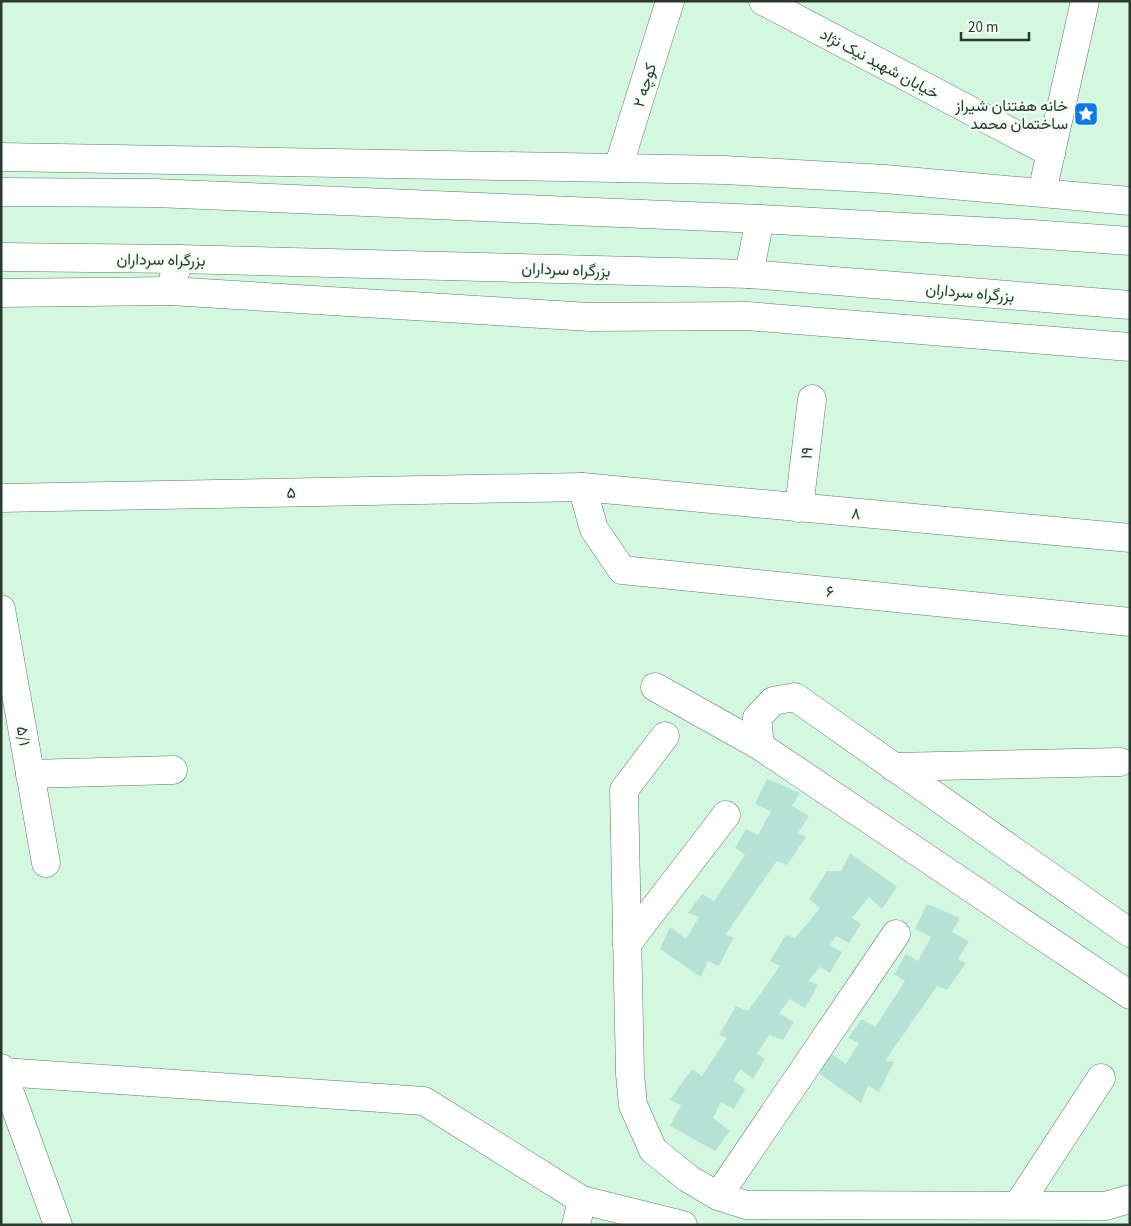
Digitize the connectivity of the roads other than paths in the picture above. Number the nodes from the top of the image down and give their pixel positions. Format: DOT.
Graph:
graph roads {
  1 [pos="670,1"];
  2 [pos="763,1"];
  3 [pos="1085,1"];
  4 [pos="1051,153"];
  5 [pos="1,157"];
  6 [pos="618,168"];
  7 [pos="1,192"];
  8 [pos="1042,192"];
  9 [pos="1130,201"];
  10 [pos="760,219"];
  11 [pos="1130,241"];
  12 [pos="1,257"];
  13 [pos="179,259"];
  14 [pos="749,274"];
  15 [pos="170,292"];
  16 [pos="1,293"];
  17 [pos="1130,305"];
  18 [pos="1130,346"];
  19 [pos="812,399"];
  20 [pos="582,487"];
  21 [pos="1,498"];
  22 [pos="799,508"];
  23 [pos="1130,538"];
  24 [pos="1,609"];
  25 [pos="1130,622"];
  26 [pos="655,687"];
  27 [pos="665,736"];
  28 [pos="760,746"];
  29 [pos="1120,762"];
  30 [pos="894,767"];
  31 [pos="173,770"];
  32 [pos="30,774"];
  33 [pos="726,814"];
  34 [pos="46,863"];
  35 [pos="1130,933"];
  36 [pos="896,934"];
  37 [pos="627,944"];
  38 [pos="1130,995"];
  39 [pos="2,1070"];
  40 [pos="1101,1078"];
  41 [pos="718,1196"];
  42 [pos="1130,1199"];
  43 [pos="1018,1205"];
  44 [pos="579,1212"];
  45 [pos="58,1225"];
  46 [pos="683,1225"];
  1 -- 6 [label="main road, کوچه ۲"];
  2 -- 4 [label="main road, خیابان شهید نیک نژاد"];
  3 -- 4 [label="main road"];
  4 -- 8 [label="main road"];
  5 -- 6 [label="main road"];
  6 -- 8 [label="main road"];
  7 -- 10 [label="main road"];
  8 -- 9 [label="main road"];
  10 -- 11 [label="main road"];
  10 -- 14 [label="main road"];
  12 -- 13 [label="main road, بزرگراه سرداران"];
  13 -- 14 [label="main road, بزرگراه سرداران"];
  13 -- 15 [label="main road"];
  14 -- 17 [label="main road, بزرگراه سرداران"];
  15 -- 16 [label="main road"];
  15 -- 18 [label="main road"];
  19 -- 22 [label="main road, ۱۹"];
  20 -- 21 [label="main road, ۵"];
  20 -- 22 [label="main road, ۸"];
  20 -- 25 [label="main road, ۶"];
  22 -- 23 [label="main road, ۸"];
  24 -- 32 [label="main road, ۵/۱"];
  26 -- 28 [label="main road"];
  27 -- 37 [label="main road"];
  28 -- 30 [label="main road"];
  28 -- 38 [label="main road"];
  29 -- 30 [label="main road"];
  30 -- 35 [label="main road"];
  31 -- 32 [label="main road"];
  32 -- 34 [label="main road, ۵/۱"];
  33 -- 37 [label="main road"];
  36 -- 41 [label="main road"];
  37 -- 41 [label="main road"];
  39 -- 44 [label="main road"];
  39 -- 45 [label="main road"];
  40 -- 43 [label="main road"];
  41 -- 43 [label="main road"];
  42 -- 43 [label="main road"];
  44 -- 46 [label="main road"];
}
